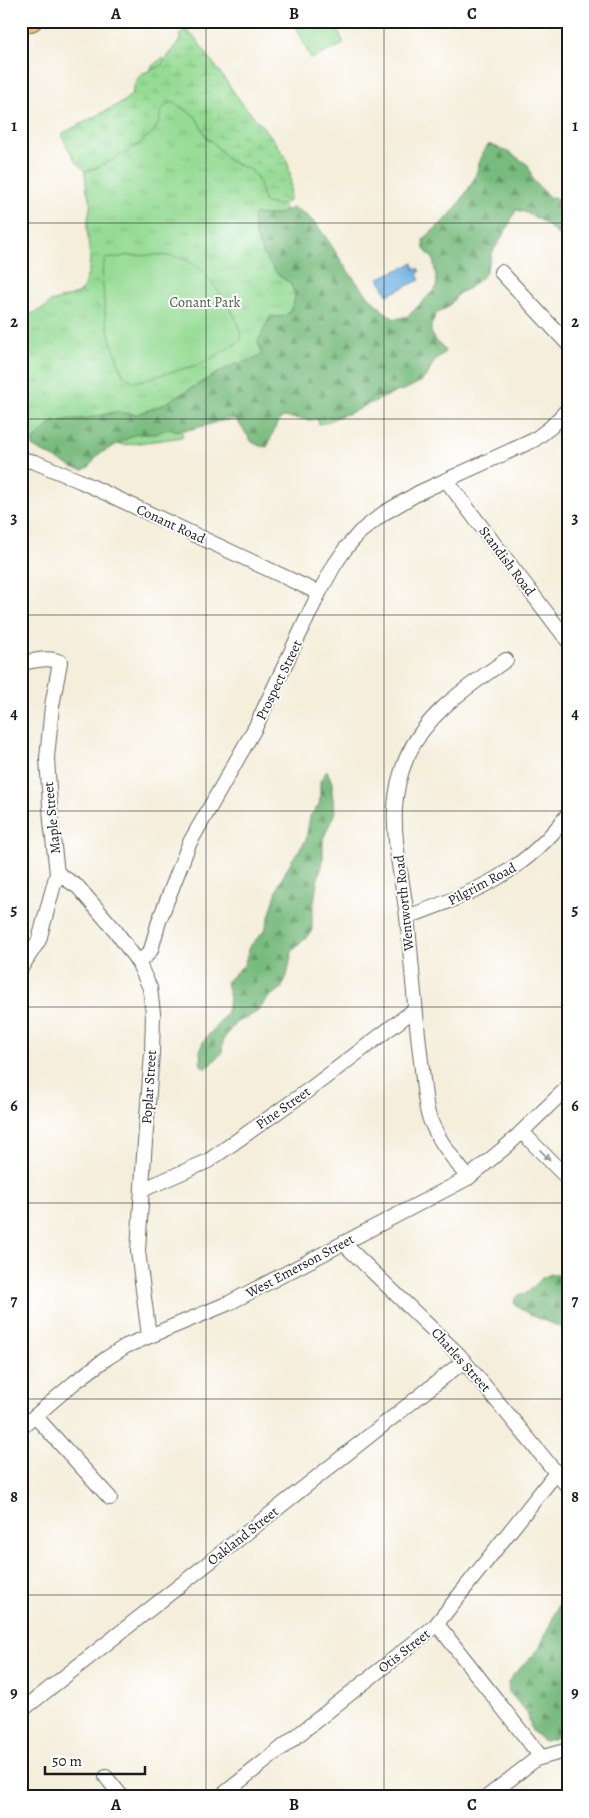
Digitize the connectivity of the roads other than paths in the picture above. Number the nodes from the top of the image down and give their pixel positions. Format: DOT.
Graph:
graph roads {
  1 [pos="33,21"];
  2 [pos="21,26"];
  3 [pos="501,272"];
  4 [pos="568,344"];
  5 [pos="568,409"];
  6 [pos="21,459"];
  7 [pos="446,480"];
  8 [pos="319,593"];
  9 [pos="568,641"];
  10 [pos="506,660"];
  11 [pos="21,663"];
  12 [pos="568,814"];
  13 [pos="57,873"];
  14 [pos="407,917"];
  15 [pos="138,962"];
  16 [pos="21,968"];
  17 [pos="414,1010"];
  18 [pos="568,1087"];
  19 [pos="522,1132"];
  20 [pos="468,1178"];
  21 [pos="568,1179"];
  22 [pos="142,1190"];
  23 [pos="343,1243"];
  24 [pos="149,1336"];
  25 [pos="464,1361"];
  26 [pos="35,1416"];
  27 [pos="21,1428"];
  28 [pos="556,1474"];
  29 [pos="568,1487"];
  30 [pos="110,1498"];
  31 [pos="437,1624"];
  32 [pos="21,1711"];
  33 [pos="568,1750"];
  34 [pos="541,1757"];
  35 [pos="106,1777"];
  36 [pos="122,1797"];
  37 [pos="220,1797"];
  38 [pos="487,1797"];
  1 -- 2 [label="main road"];
  3 -- 4 [label="street"];
  5 -- 7 [label="street, Prospect Street"];
  6 -- 8 [label="street, Conant Road"];
  7 -- 8 [label="street, Prospect Street"];
  7 -- 9 [label="street, Standish Road"];
  8 -- 15 [label="street, Prospect Street"];
  10 -- 14 [label="street, Wentworth Road"];
  11 -- 13 [label="street, Maple Street"];
  12 -- 14 [label="street, Pilgrim Road"];
  13 -- 15 [label="street, Poplar Street"];
  13 -- 16 [label="street, Maple Street"];
  14 -- 17 [label="street, Wentworth Road"];
  15 -- 22 [label="street, Poplar Street"];
  17 -- 20 [label="street, Wentworth Road"];
  17 -- 22 [label="street, Pine Street"];
  18 -- 19 [label="street, West Emerson Street"];
  19 -- 20 [label="street, West Emerson Street"];
  19 -- 21 [label="street, one-way"];
  20 -- 23 [label="street, West Emerson Street"];
  22 -- 24 [label="street, Poplar Street"];
  23 -- 24 [label="street, West Emerson Street"];
  23 -- 25 [label="street, Charles Street"];
  24 -- 26 [label="street, West Emerson Street"];
  25 -- 28 [label="street, Charles Street"];
  25 -- 32 [label="street, Oakland Street"];
  26 -- 27 [label="street, West Emerson Street"];
  26 -- 30 [label="street"];
  28 -- 29 [label="street, Charles Street"];
  28 -- 31 [label="street, Otis Street"];
  31 -- 34 [label="street"];
  31 -- 37 [label="street, Otis Street"];
  33 -- 34 [label="street"];
  34 -- 38 [label="street"];
  35 -- 36 [label="street"];
}
